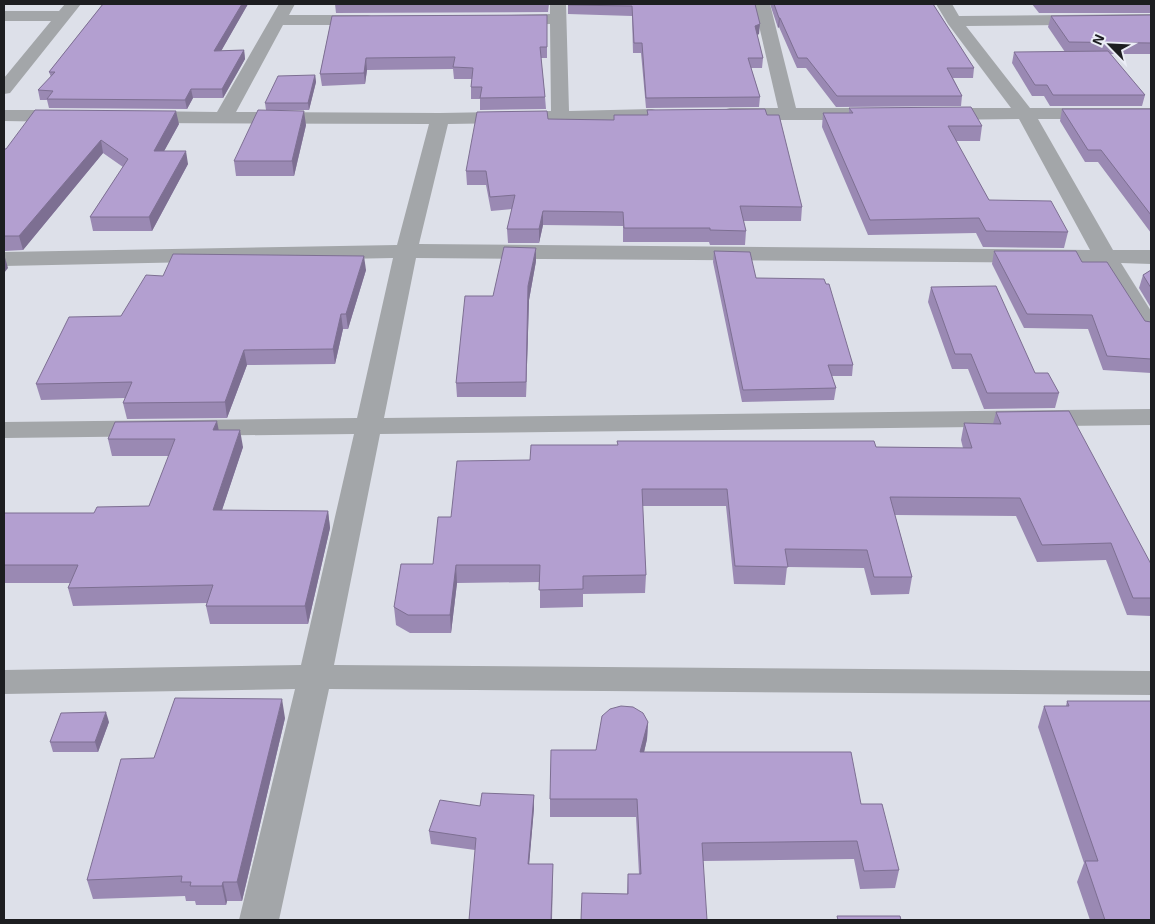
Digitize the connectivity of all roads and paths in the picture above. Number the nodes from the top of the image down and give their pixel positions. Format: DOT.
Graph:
graph roads {
  1 [pos="288,4"];
  2 [pos="762,4"];
  3 [pos="944,4"];
  4 [pos="68,10"];
  5 [pos="557,12"];
  6 [pos="4,16"];
  7 [pos="1151,19"];
  8 [pos="279,20"];
  9 [pos="388,20"];
  10 [pos="498,20"];
  11 [pos="954,21"];
  12 [pos="4,89"];
  13 [pos="1151,113"];
  14 [pos="711,114"];
  15 [pos="788,114"];
  16 [pos="878,114"];
  17 [pos="917,114"];
  18 [pos="4,115"];
  19 [pos="672,115"];
  20 [pos="1026,115"];
  21 [pos="83,116"];
  22 [pos="123,117"];
  23 [pos="222,118"];
  24 [pos="560,118"];
  25 [pos="440,120"];
  26 [pos="406,251"];
  27 [pos="1106,258"];
  28 [pos="1151,258"];
  29 [pos="4,259"];
  30 [pos="1151,329"];
  31 [pos="1151,418"];
  32 [pos="368,425"];
  33 [pos="4,430"];
  34 [pos="315,677"];
  35 [pos="4,682"];
  36 [pos="1151,683"];
  37 [pos="259,920"];
  1 -- 8 [label="street"];
  2 -- 15 [label="street"];
  3 -- 11 [label="street"];
  4 -- 6 [label="street"];
  4 -- 12 [label="street"];
  5 -- 10 [label="street"];
  5 -- 24 [label="street"];
  7 -- 11 [label="street"];
  8 -- 9 [label="street"];
  8 -- 23 [label="street"];
  11 -- 20 [label="street"];
  13 -- 20 [label="street"];
  14 -- 15 [label="street"];
  15 -- 16 [label="street"];
  17 -- 20 [label="street"];
  18 -- 21 [label="street"];
  19 -- 24 [label="street"];
  20 -- 27 [label="street"];
  22 -- 23 [label="street"];
  23 -- 25 [label="street"];
  24 -- 25 [label="street"];
  25 -- 26 [label="street"];
  26 -- 27 [label="street"];
  26 -- 29 [label="street"];
  26 -- 32 [label="street"];
  27 -- 28 [label="street"];
  27 -- 30 [label="street"];
  31 -- 32 [label="street"];
  32 -- 33 [label="street"];
  32 -- 34 [label="street"];
  34 -- 35 [label="street"];
  34 -- 36 [label="street"];
  34 -- 37 [label="street"];
}
